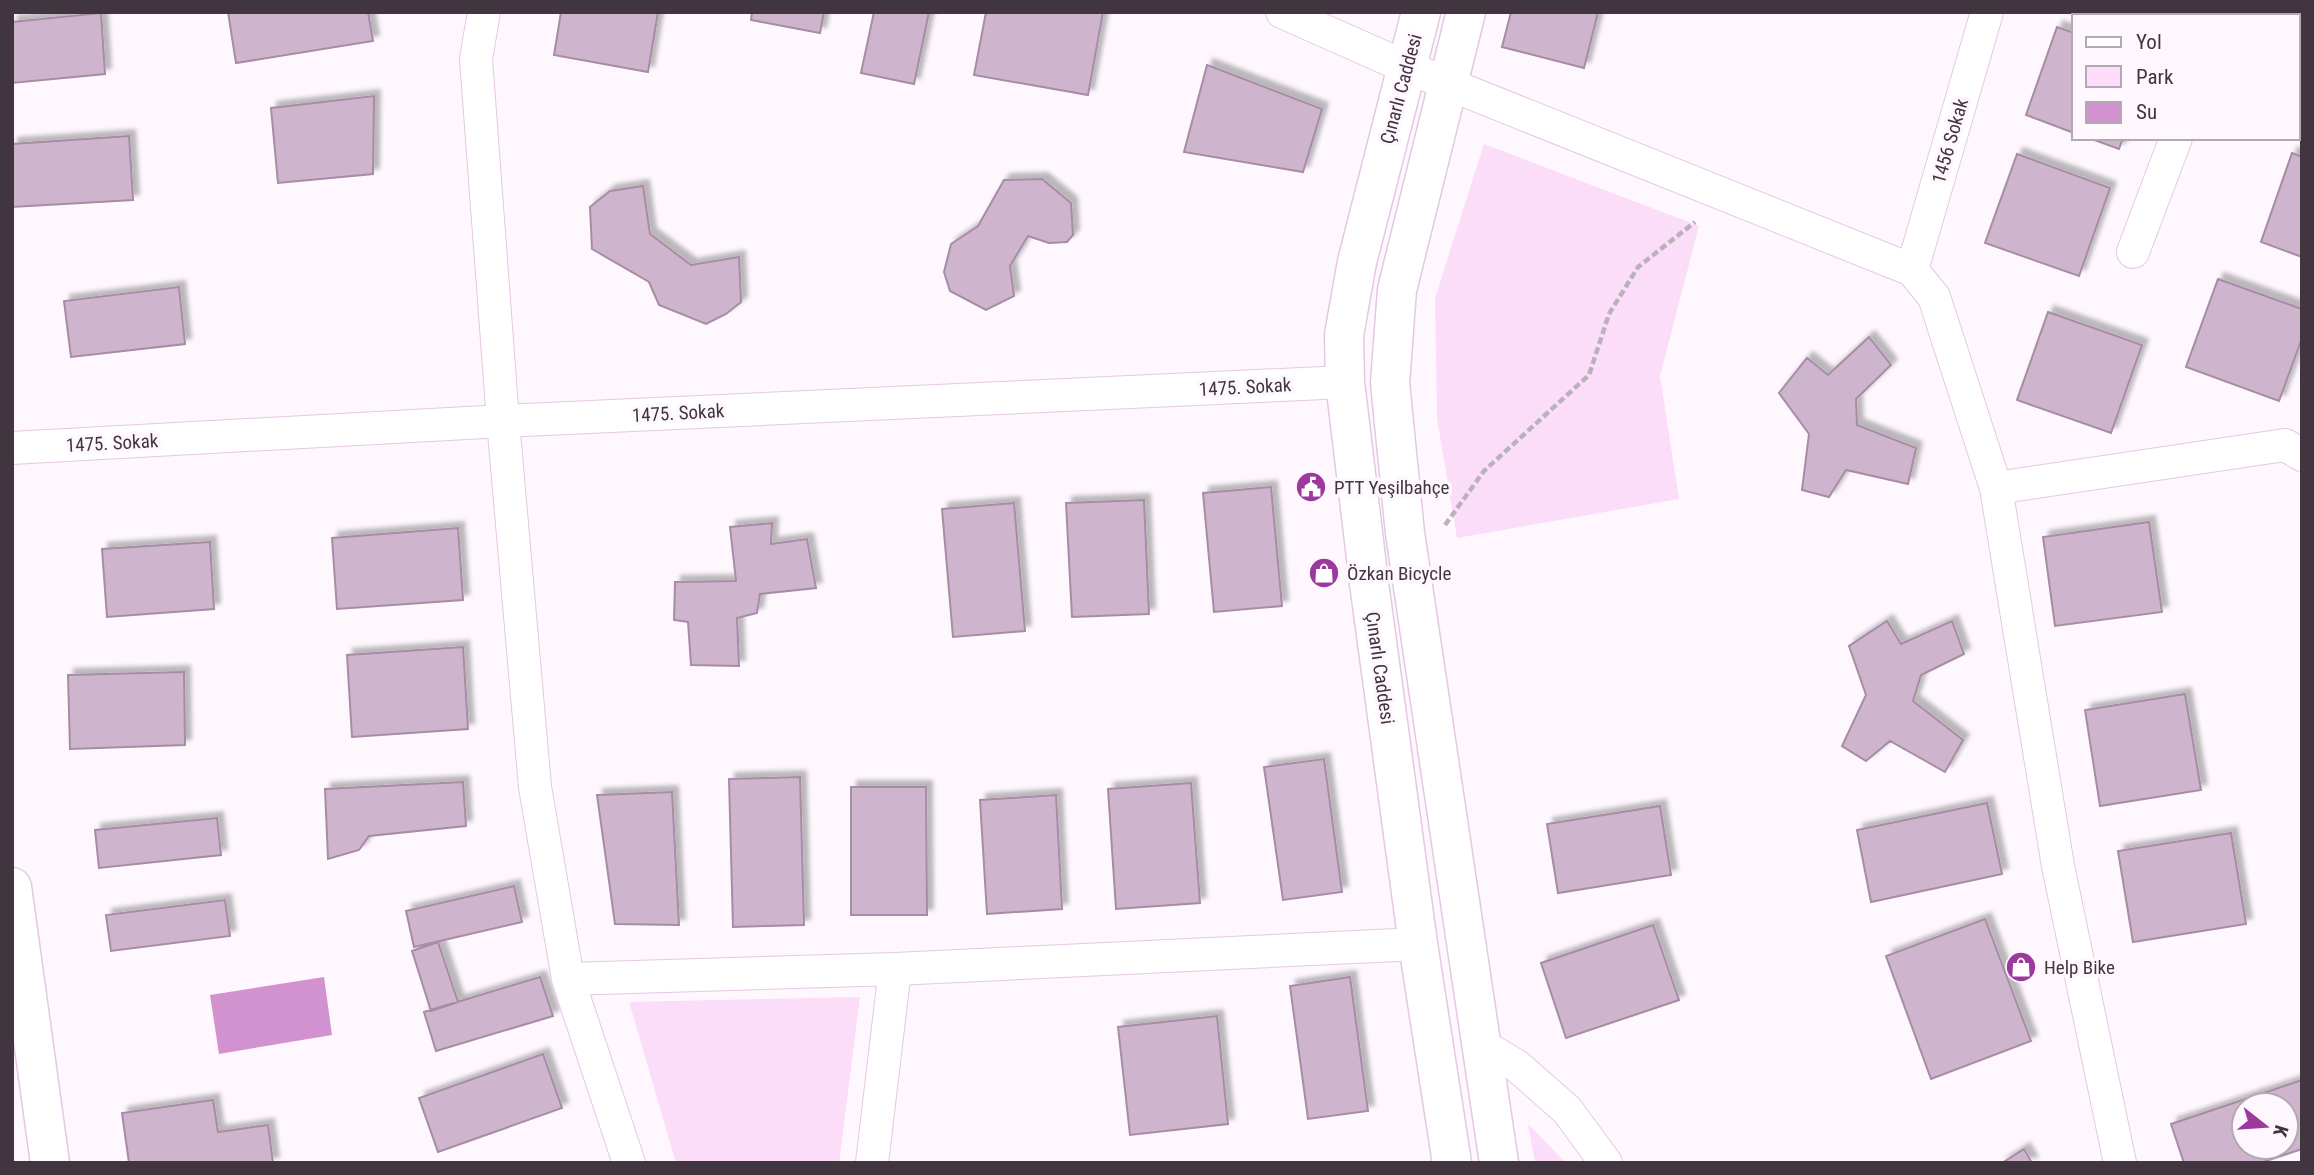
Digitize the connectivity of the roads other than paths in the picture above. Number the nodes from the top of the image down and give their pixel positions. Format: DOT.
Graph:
graph roads {
  1 [pos="484,12"];
  2 [pos="1282,12"];
  3 [pos="1421,12"];
  4 [pos="1466,12"];
  5 [pos="1987,12"];
  6 [pos="1406,67"];
  7 [pos="1447,82"];
  8 [pos="2175,140"];
  9 [pos="2133,252"];
  10 [pos="1912,270"];
  11 [pos="1345,382"];
  12 [pos="503,421"];
  13 [pos="12,448"];
  14 [pos="2302,455"];
  15 [pos="1996,488"];
  16 [pos="12,887"];
  17 [pos="1418,944"];
  18 [pos="895,969"];
  19 [pos="568,979"];
  20 [pos="1482,1045"];
  21 [pos="50,1163"];
  22 [pos="629,1163"];
  23 [pos="872,1163"];
  24 [pos="1452,1163"];
  25 [pos="1499,1163"];
  26 [pos="1606,1163"];
  27 [pos="2120,1163"];
  1 -- 12 [label="street"];
  2 -- 6 [label="street"];
  3 -- 6 [label="main road, Çınarlı Caddesi"];
  4 -- 7 [label="main road"];
  5 -- 10 [label="street, 1456 Sokak"];
  6 -- 7 [label="street"];
  6 -- 11 [label="main road, Çınarlı Caddesi"];
  7 -- 10 [label="street"];
  7 -- 20 [label="main road"];
  8 -- 9 [label="street"];
  10 -- 15 [label="street"];
  11 -- 12 [label="street, 1475. Sokak"];
  11 -- 17 [label="main road, Çınarlı Caddesi"];
  12 -- 13 [label="street, 1475. Sokak"];
  12 -- 19 [label="street"];
  14 -- 15 [label="street"];
  15 -- 27 [label="street"];
  16 -- 21 [label="main road"];
  17 -- 18 [label="street"];
  17 -- 24 [label="main road, Çınarlı Caddesi"];
  18 -- 19 [label="street"];
  18 -- 23 [label="street"];
  19 -- 22 [label="street"];
  20 -- 25 [label="main road"];
  20 -- 26 [label="street"];
}
